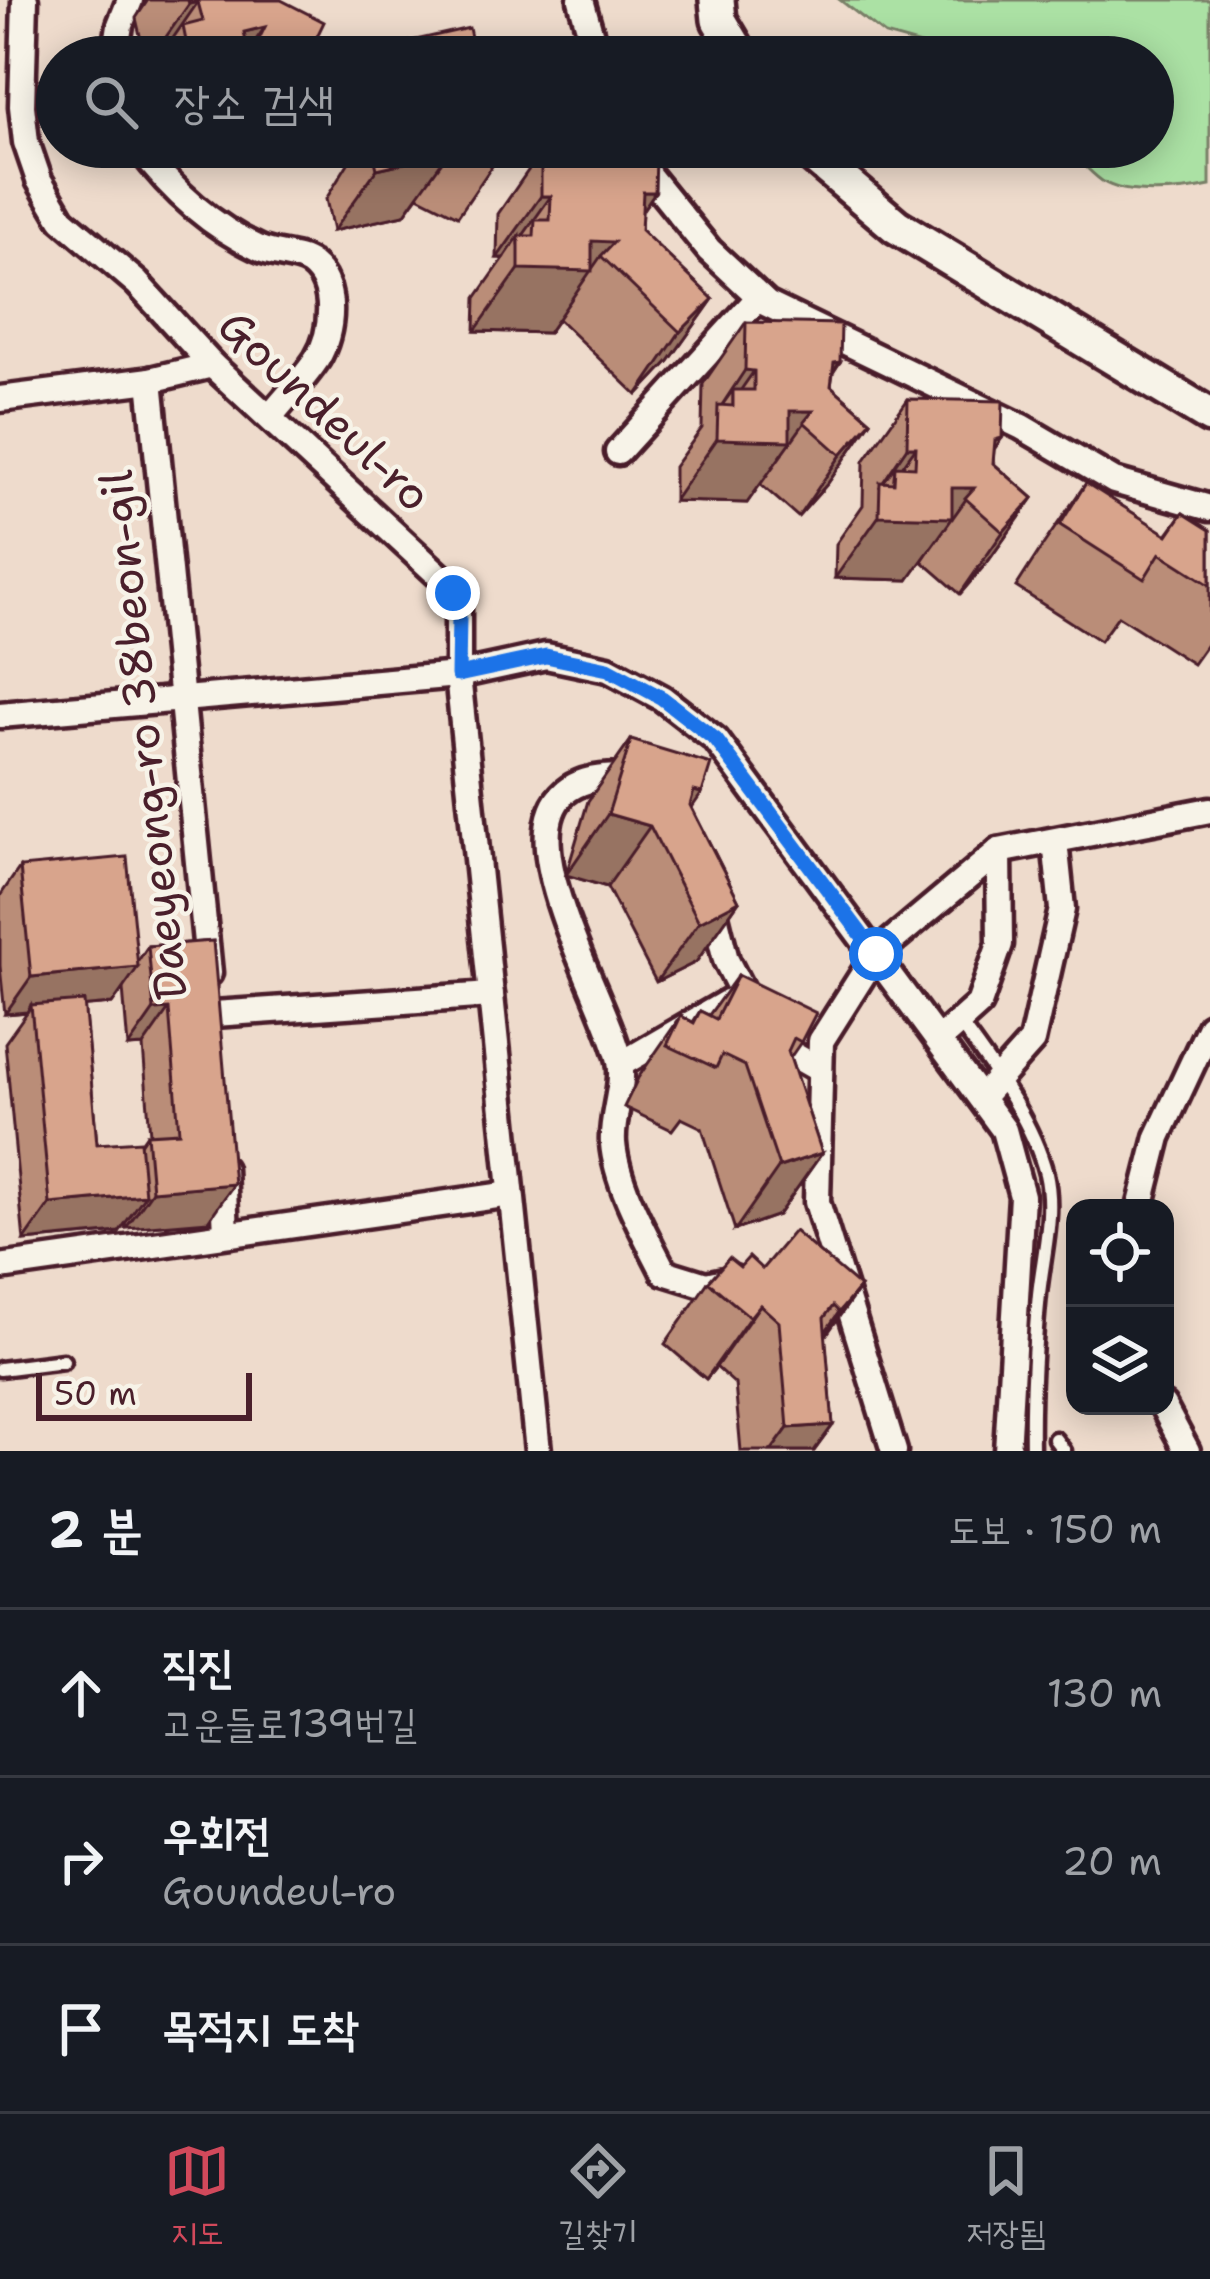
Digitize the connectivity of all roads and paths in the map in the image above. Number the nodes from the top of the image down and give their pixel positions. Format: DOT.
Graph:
graph roads {
  1 [pos="25,0"];
  2 [pos="130,0"];
  3 [pos="581,0"];
  4 [pos="717,0"];
  5 [pos="118,36"];
  6 [pos="591,36"];
  7 [pos="729,36"];
  8 [pos="155,168"];
  9 [pos="645,168"];
  10 [pos="828,168"];
  11 [pos="759,297"];
  12 [pos="212,365"];
  13 [pos="150,380"];
  14 [pos="0,399"];
  15 [pos="1210,416"];
  16 [pos="270,417"];
  17 [pos="618,452"];
  18 [pos="1210,508"];
  19 [pos="458,675"];
  20 [pos="179,699"];
  21 [pos="0,716"];
  22 [pos="659,790"];
  23 [pos="1210,810"];
  24 [pos="1054,841"];
  25 [pos="998,851"];
  26 [pos="710,884"];
  27 [pos="876,954"];
  28 [pos="743,993"];
  29 [pos="491,994"];
  30 [pos="1210,1026"];
  31 [pos="950,1031"];
  32 [pos="621,1064"];
  33 [pos="820,1070"];
  34 [pos="999,1078"];
  35 [pos="981,1098"];
  36 [pos="221,1145"];
  37 [pos="511,1194"];
  38 [pos="1142,1199"];
  39 [pos="226,1233"];
  40 [pos="0,1267"];
  41 [pos="749,1276"];
  42 [pos="63,1361"];
  43 [pos="0,1370"];
  44 [pos="1168,1415"];
  45 [pos="538,1451"];
  46 [pos="894,1451"];
  47 [pos="1007,1451"];
  48 [pos="1032,1451"];
  49 [pos="1187,1451"];
  1 -- 12 [label="street, Goundeul-ro"];
  2 -- 5 [label="street"];
  3 -- 6 [label="street"];
  4 -- 7 [label="street"];
  8 -- 16 [label="street"];
  9 -- 11 [label="street"];
  10 -- 15 [label="street"];
  11 -- 17 [label="street"];
  11 -- 18 [label="street"];
  12 -- 13 [label="street"];
  12 -- 16 [label="street, Goundeul-ro"];
  13 -- 14 [label="street"];
  13 -- 20 [label="street, Daeyeong-ro 38beon-gil"];
  16 -- 19 [label="street, Goundeul-ro"];
  19 -- 20 [label="street"];
  19 -- 27 [label="street"];
  19 -- 29 [label="street, Goundeul-ro"];
  20 -- 21 [label="street"];
  20 -- 29 [label="street, Daeyeong-ro 38beon-gil"];
  22 -- 32 [label="street"];
  23 -- 24 [label="street"];
  24 -- 25 [label="street"];
  24 -- 34 [label="street"];
  25 -- 27 [label="street"];
  25 -- 31 [label="street"];
  26 -- 28 [label="street"];
  27 -- 31 [label="street"];
  27 -- 33 [label="street"];
  28 -- 32 [label="street"];
  28 -- 33 [label="street"];
  29 -- 37 [label="street, Goundeul-ro"];
  30 -- 38 [label="street"];
  31 -- 34 [label="lane"];
  31 -- 35 [label="street"];
  32 -- 41 [label="street"];
  33 -- 46 [label="street"];
  34 -- 35 [label="street"];
  34 -- 48 [label="lane"];
  35 -- 47 [label="street"];
  36 -- 39 [label="street"];
  37 -- 39 [label="street"];
  37 -- 45 [label="street, Goundeul-ro"];
  39 -- 40 [label="street"];
  42 -- 43 [label="lane"];
  44 -- 49 [label="street"];
}
